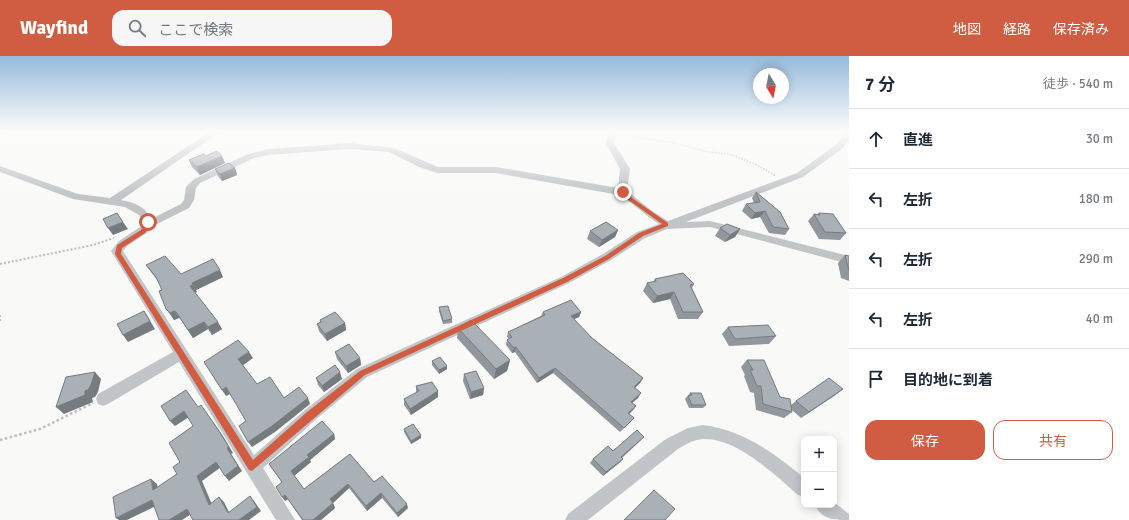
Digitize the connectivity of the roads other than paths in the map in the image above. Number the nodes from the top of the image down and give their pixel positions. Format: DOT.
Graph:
graph roads {
  1 [pos="185,153"];
  2 [pos="266,153"];
  3 [pos="396,153"];
  4 [pos="615,153"];
  5 [pos="833,153"];
  6 [pos="0,169"];
  7 [pos="622,193"];
  8 [pos="113,201"];
  9 [pos="149,224"];
  10 [pos="666,224"];
  11 [pos="849,260"];
  12 [pos="181,354"];
  13 [pos="103,399"];
  14 [pos="252,466"];
  15 [pos="801,487"];
  16 [pos="828,508"];
  17 [pos="286,520"];
  18 [pos="574,520"];
  19 [pos="843,520"];
  1 -- 8 [label="street"];
  2 -- 9 [label="street"];
  3 -- 7 [label="street"];
  4 -- 7 [label="street"];
  5 -- 10 [label="street"];
  6 -- 8 [label="street"];
  7 -- 10 [label="street"];
  8 -- 9 [label="street"];
  9 -- 12 [label="street"];
  10 -- 11 [label="street"];
  10 -- 14 [label="street"];
  12 -- 13 [label="street"];
  12 -- 14 [label="street"];
  14 -- 17 [label="street"];
  15 -- 18 [label="street"];
  16 -- 19 [label="street"];
}
